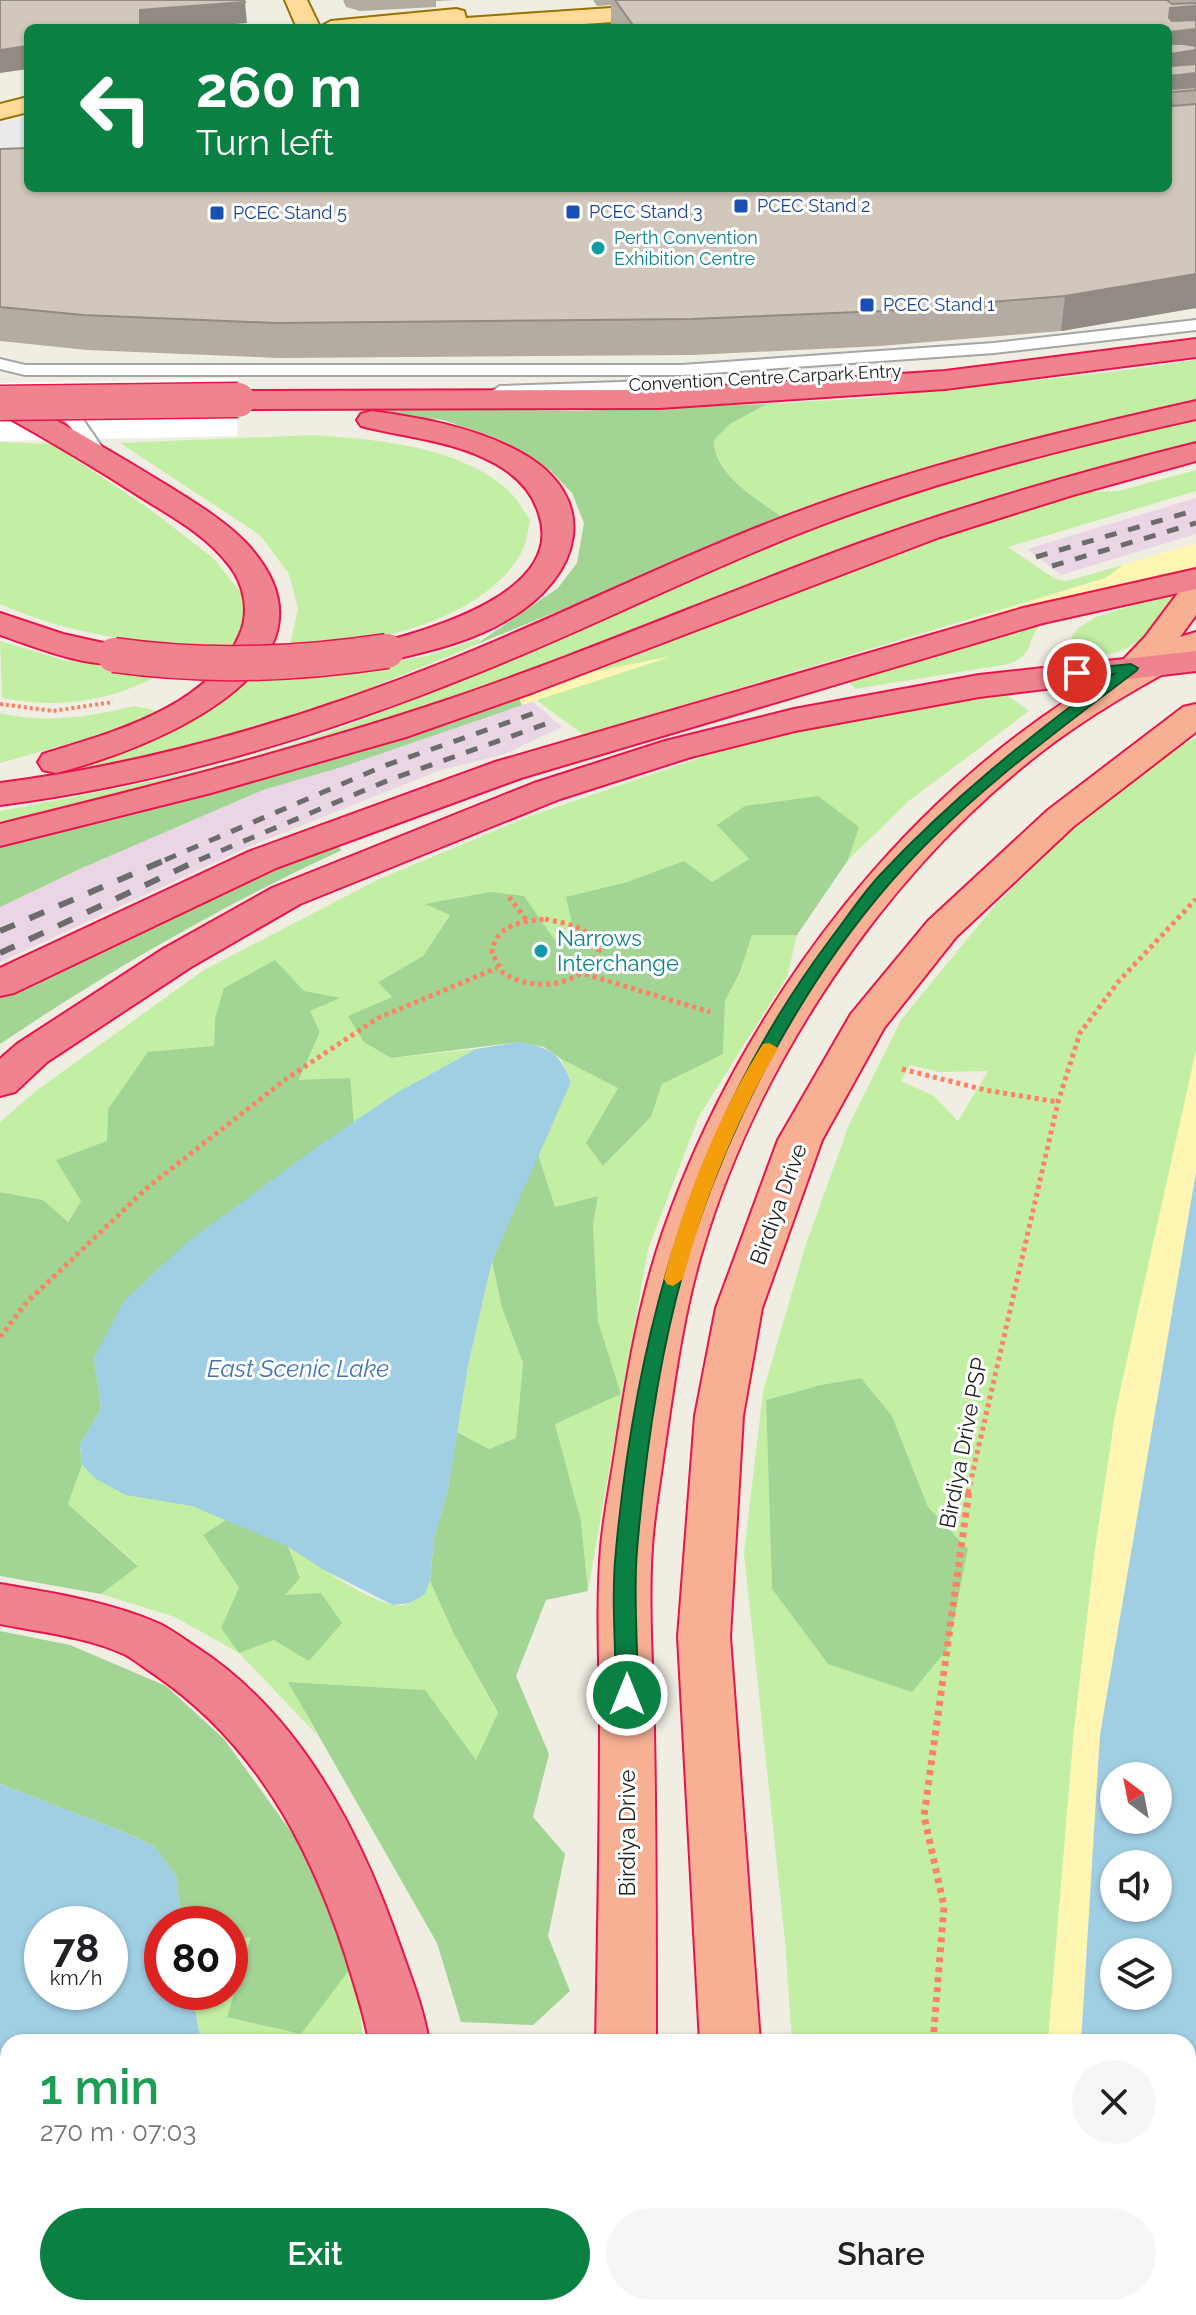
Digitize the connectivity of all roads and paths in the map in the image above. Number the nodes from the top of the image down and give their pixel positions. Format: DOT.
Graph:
graph roads {
  1 [pos="296,0"];
  2 [pos="688,5"];
  3 [pos="307,24"];
  4 [pos="393,24"];
  5 [pos="473,24"];
  6 [pos="24,86"];
  7 [pos="0,91"];
  8 [pos="24,105"];
  9 [pos="0,112"];
  10 [pos="1196,325"];
  11 [pos="1196,339"];
  12 [pos="1196,348"];
  13 [pos="0,364"];
  14 [pos="31,370"];
  15 [pos="334,399"];
  16 [pos="0,402"];
  17 [pos="238,408"];
  18 [pos="0,410"];
  19 [pos="1196,410"];
  20 [pos="174,417"];
  21 [pos="0,421"];
  22 [pos="1196,452"];
  23 [pos="101,457"];
  24 [pos="1196,579"];
  25 [pos="1196,592"];
  26 [pos="1110,596"];
  27 [pos="0,623"];
  28 [pos="1192,652"];
  29 [pos="1127,674"];
  30 [pos="1031,679"];
  31 [pos="1196,715"];
  32 [pos="1123,773"];
  33 [pos="0,778"];
  34 [pos="0,794"];
  35 [pos="0,835"];
  36 [pos="509,897"];
  37 [pos="1196,899"];
  38 [pos="527,921"];
  39 [pos="497,968"];
  40 [pos="584,974"];
  41 [pos="0,984"];
  42 [pos="710,1012"];
  43 [pos="902,1069"];
  44 [pos="0,1082"];
  45 [pos="1058,1102"];
  46 [pos="0,1337"];
  47 [pos="0,1604"];
  48 [pos="398,2034"];
  49 [pos="626,2034"];
  50 [pos="729,2034"];
  51 [pos="934,2034"];
  1 -- 3 [label="main road"];
  2 -- 4 [label="main road"];
  2 -- 5 [label="main road"];
  6 -- 7 [label="main road"];
  8 -- 9 [label="main road"];
  10 -- 14 [label="lane"];
  11 -- 15 [label="lane, Convention Centre Carpark Entry"];
  12 -- 15 [label="highway"];
  13 -- 14 [label="lane"];
  14 -- 23 [label="lane"];
  15 -- 17 [label="highway"];
  16 -- 17 [label="highway, bridge"];
  16 -- 23 [label="highway"];
  17 -- 20 [label="highway"];
  17 -- 27 [label="highway, bridge"];
  18 -- 20 [label="highway"];
  19 -- 34 [label="highway"];
  20 -- 21 [label="highway"];
  22 -- 35 [label="highway"];
  23 -- 33 [label="highway"];
  24 -- 26 [label="highway"];
  25 -- 29 [label="highway, Birdiya Drive"];
  26 -- 30 [label="highway"];
  26 -- 41 [label="highway"];
  28 -- 29 [label="highway"];
  28 -- 32 [label="highway"];
  29 -- 30 [label="highway"];
  29 -- 49 [label="highway, Birdiya Drive"];
  30 -- 44 [label="highway"];
  31 -- 32 [label="highway, Birdiya Drive"];
  32 -- 50 [label="highway, Birdiya Drive"];
  36 -- 38 [label="path"];
  37 -- 45 [label="path, Birdiya Drive PSP"];
  38 -- 39 [label="path"];
  38 -- 40 [label="path"];
  39 -- 40 [label="path"];
  39 -- 46 [label="path"];
  40 -- 42 [label="path"];
  43 -- 45 [label="path"];
  45 -- 51 [label="path, Birdiya Drive PSP"];
  47 -- 48 [label="highway"];
}
